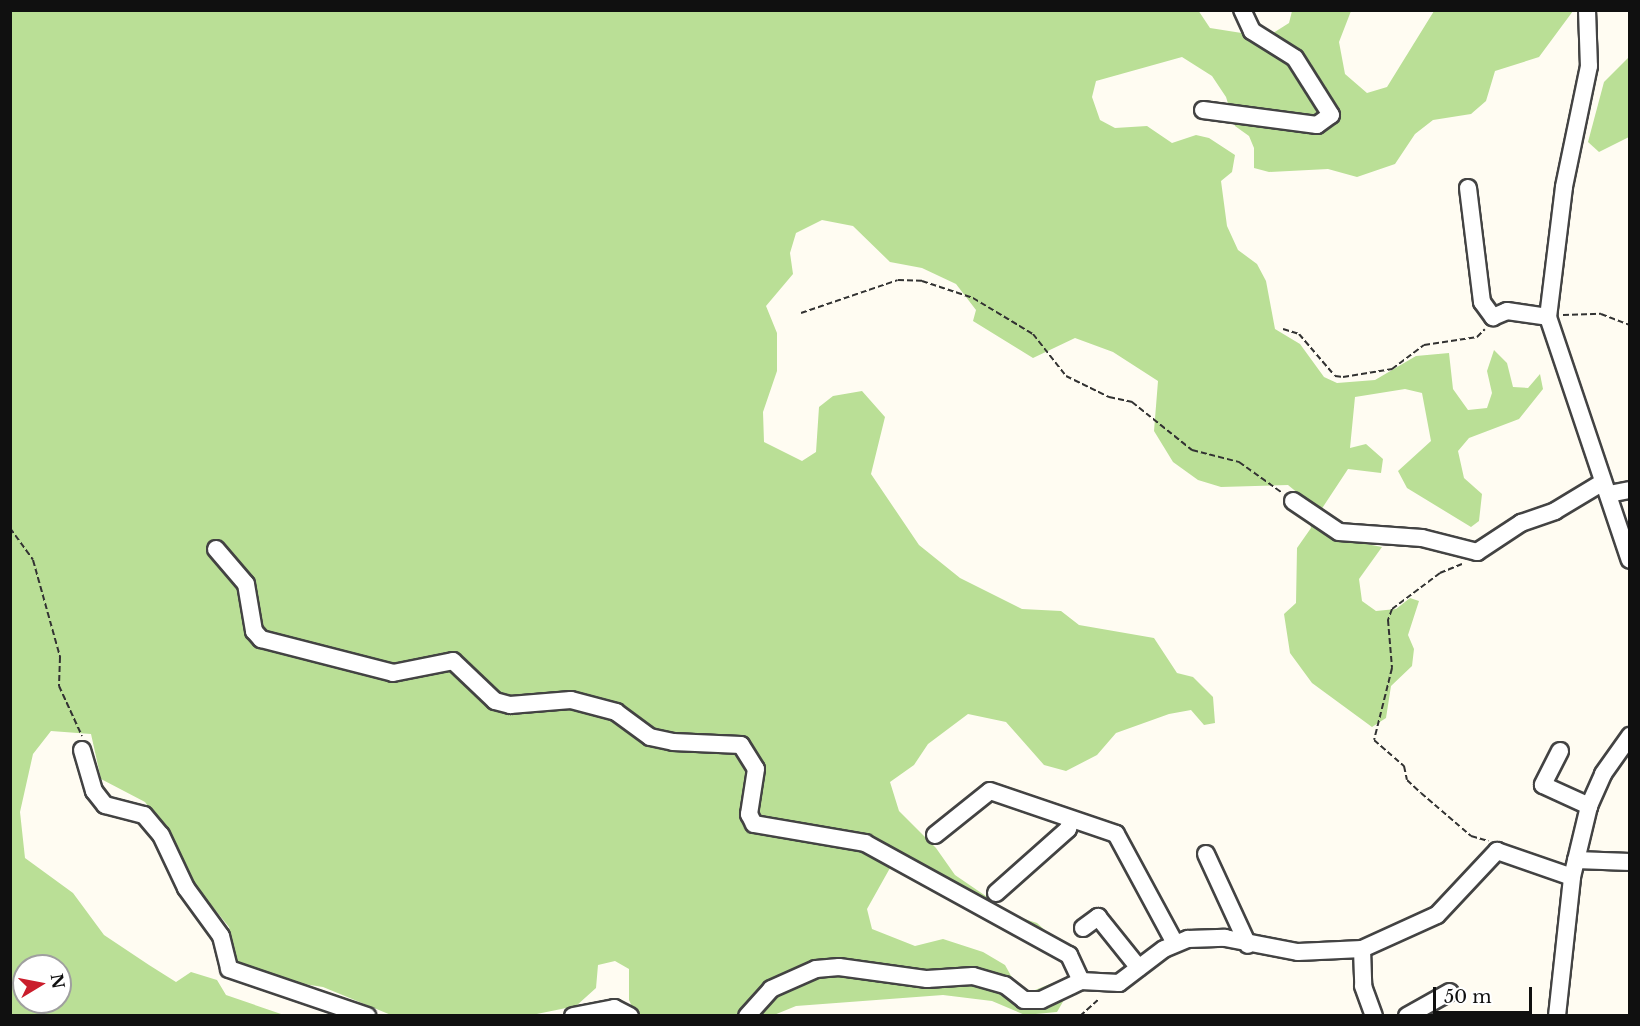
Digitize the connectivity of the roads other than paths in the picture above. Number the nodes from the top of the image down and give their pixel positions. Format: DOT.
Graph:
graph roads {
  1 [pos="1242,10"];
  2 [pos="1587,10"];
  3 [pos="1203,110"];
  4 [pos="1468,188"];
  5 [pos="1548,317"];
  6 [pos="1606,488"];
  7 [pos="1629,490"];
  8 [pos="1293,501"];
  9 [pos="216,549"];
  10 [pos="1629,560"];
  11 [pos="1629,736"];
  12 [pos="82,750"];
  13 [pos="1560,751"];
  14 [pos="1589,806"];
  15 [pos="1071,819"];
  16 [pos="936,835"];
  17 [pos="1206,854"];
  18 [pos="1629,862"];
  19 [pos="1574,869"];
  20 [pos="996,893"];
  21 [pos="1083,928"];
  22 [pos="1175,943"];
  23 [pos="1248,945"];
  24 [pos="1362,949"];
  25 [pos="1139,968"];
  26 [pos="1081,981"];
  27 [pos="1450,992"];
  28 [pos="367,1016"];
  29 [pos="573,1016"];
  30 [pos="630,1016"];
  31 [pos="747,1016"];
  32 [pos="1374,1016"];
  33 [pos="1407,1016"];
  34 [pos="1557,1016"];
  1 -- 3 [label="street"];
  2 -- 5 [label="street"];
  4 -- 5 [label="street"];
  5 -- 6 [label="street"];
  6 -- 7 [label="street"];
  6 -- 8 [label="street"];
  6 -- 10 [label="street"];
  9 -- 26 [label="street"];
  11 -- 14 [label="street"];
  12 -- 28 [label="street"];
  13 -- 14 [label="street"];
  14 -- 19 [label="street"];
  15 -- 16 [label="street"];
  15 -- 20 [label="street"];
  15 -- 22 [label="street"];
  17 -- 23 [label="street"];
  18 -- 19 [label="street"];
  19 -- 24 [label="street"];
  19 -- 34 [label="street"];
  21 -- 25 [label="street"];
  22 -- 23 [label="street"];
  22 -- 25 [label="street"];
  23 -- 24 [label="street"];
  24 -- 32 [label="street"];
  25 -- 26 [label="street"];
  26 -- 31 [label="street"];
  27 -- 33 [label="street"];
  29 -- 30 [label="street"];
}
